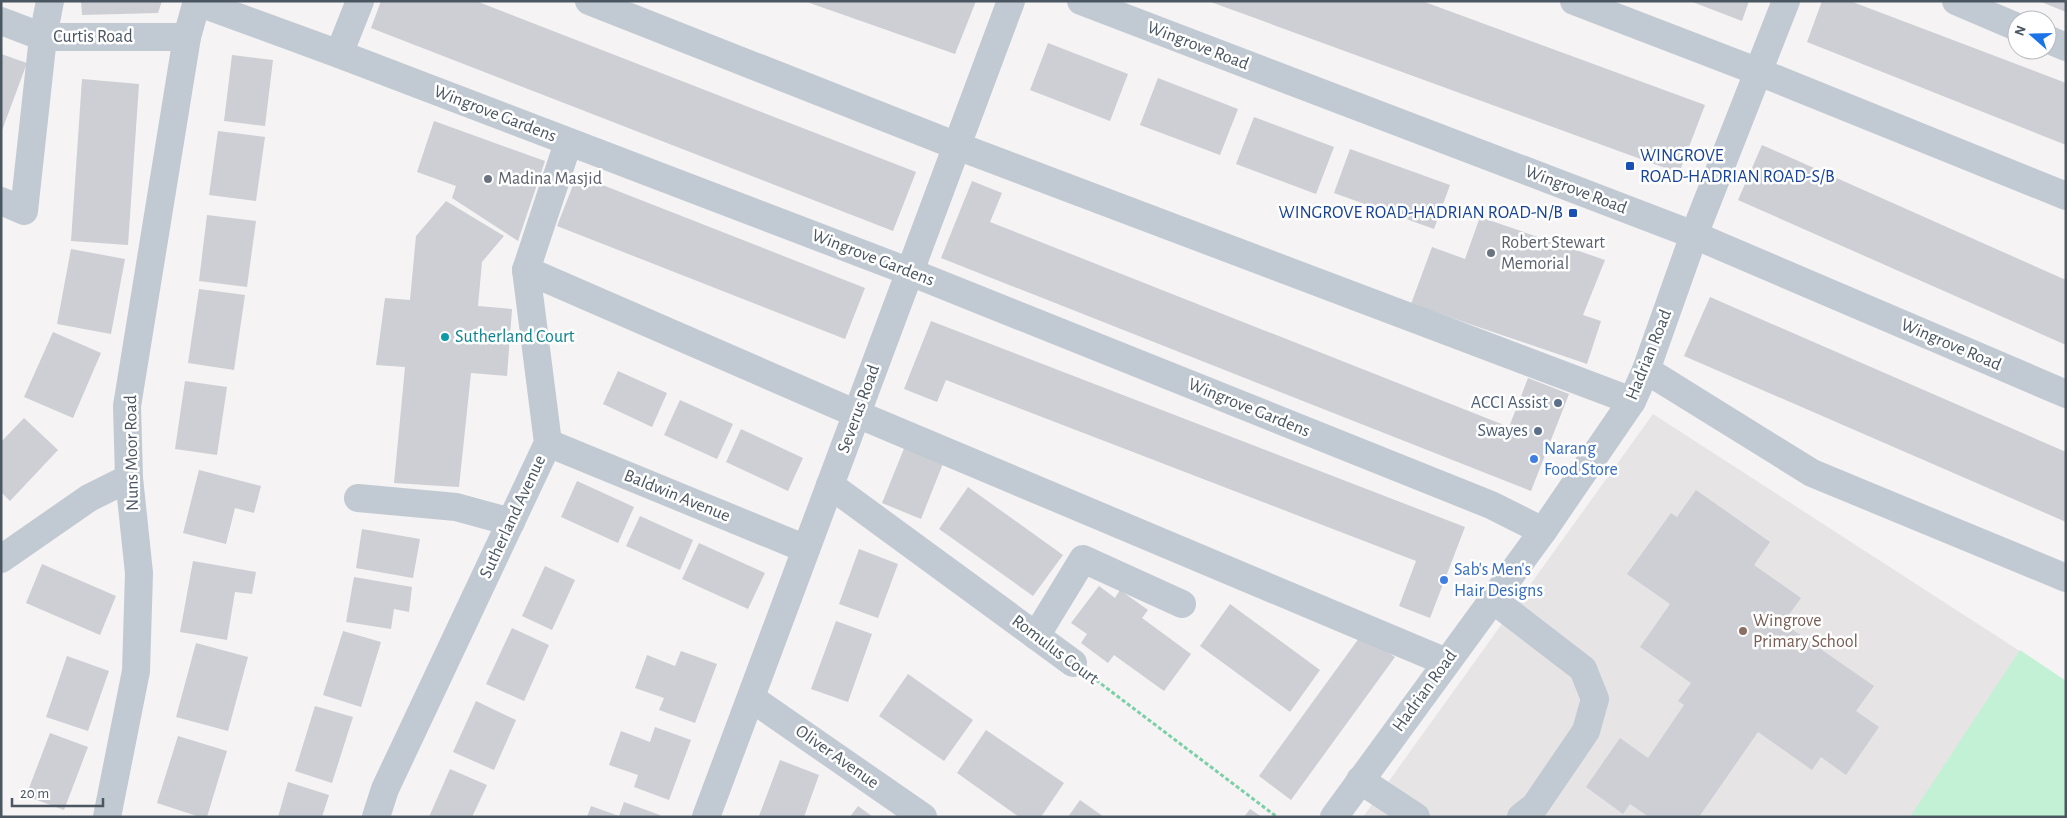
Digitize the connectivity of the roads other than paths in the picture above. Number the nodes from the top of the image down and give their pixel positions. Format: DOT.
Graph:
graph roads {
  1 [pos="50,1"];
  2 [pos="197,1"];
  3 [pos="360,1"];
  4 [pos="589,1"];
  5 [pos="1011,1"];
  6 [pos="1081,1"];
  7 [pos="1574,1"];
  8 [pos="1786,1"];
  9 [pos="1956,1"];
  10 [pos="1,21"];
  11 [pos="2007,23"];
  12 [pos="43,37"];
  13 [pos="187,37"];
  14 [pos="339,54"];
  15 [pos="1759,72"];
  16 [pos="568,143"];
  17 [pos="957,146"];
  18 [pos="2066,196"];
  19 [pos="1,200"];
  20 [pos="1694,235"];
  21 [pos="526,270"];
  22 [pos="910,272"];
  23 [pos="1646,370"];
  24 [pos="2066,394"];
  25 [pos="1632,401"];
  26 [pos="857,414"];
  27 [pos="548,443"];
  28 [pos="129,478"];
  29 [pos="830,485"];
  30 [pos="358,498"];
  31 [pos="511,522"];
  32 [pos="1542,531"];
  33 [pos="806,549"];
  34 [pos="1,559"];
  35 [pos="2066,578"];
  36 [pos="1492,599"];
  37 [pos="1182,604"];
  38 [pos="1036,636"];
  39 [pos="1446,662"];
  40 [pos="1074,664"];
  41 [pos="751,698"];
  42 [pos="1360,780"];
  43 [pos="107,817"];
  44 [pos="376,817"];
  45 [pos="706,817"];
  46 [pos="923,817"];
  47 [pos="1334,817"];
  48 [pos="1416,817"];
  49 [pos="1521,817"];
  1 -- 12 [label="street"];
  2 -- 13 [label="street, Nuns Moor Road"];
  2 -- 14 [label="street, Wingrove Gardens"];
  3 -- 14 [label="street"];
  4 -- 17 [label="street"];
  5 -- 17 [label="street, Severus Road"];
  6 -- 20 [label="street, Wingrove Road"];
  7 -- 15 [label="street"];
  8 -- 15 [label="street, Hadrian Road"];
  9 -- 11 [label="street"];
  10 -- 12 [label="street, Curtis Road"];
  12 -- 13 [label="street, Curtis Road"];
  12 -- 19 [label="street"];
  13 -- 28 [label="street, Nuns Moor Road"];
  14 -- 16 [label="street, Wingrove Gardens"];
  15 -- 18 [label="street"];
  15 -- 20 [label="street, Hadrian Road"];
  16 -- 21 [label="street, Sutherland Avenue"];
  16 -- 22 [label="street, Wingrove Gardens"];
  17 -- 22 [label="street, Severus Road"];
  17 -- 25 [label="street"];
  20 -- 23 [label="street, Hadrian Road"];
  20 -- 24 [label="street, Wingrove Road"];
  21 -- 26 [label="street"];
  21 -- 27 [label="street, Sutherland Avenue"];
  22 -- 26 [label="street, Severus Road"];
  22 -- 32 [label="street, Wingrove Gardens"];
  23 -- 25 [label="street, Hadrian Road"];
  23 -- 35 [label="street"];
  25 -- 32 [label="street, Hadrian Road"];
  26 -- 29 [label="street, Severus Road"];
  26 -- 39 [label="street"];
  27 -- 31 [label="street, Sutherland Avenue"];
  27 -- 33 [label="street, Baldwin Avenue"];
  28 -- 34 [label="street"];
  28 -- 43 [label="street, Nuns Moor Road"];
  29 -- 33 [label="street, Severus Road"];
  29 -- 38 [label="street, Romulus Court"];
  30 -- 31 [label="street"];
  31 -- 44 [label="street, Sutherland Avenue"];
  32 -- 36 [label="street, Hadrian Road"];
  33 -- 41 [label="street, Severus Road"];
  36 -- 39 [label="street, Hadrian Road"];
  36 -- 49 [label="street"];
  37 -- 38 [label="street"];
  38 -- 40 [label="street, Romulus Court"];
  39 -- 42 [label="street, Hadrian Road"];
  41 -- 45 [label="street, Severus Road"];
  41 -- 46 [label="street, Oliver Avenue"];
  42 -- 47 [label="street, Hadrian Road"];
  42 -- 48 [label="street"];
}
